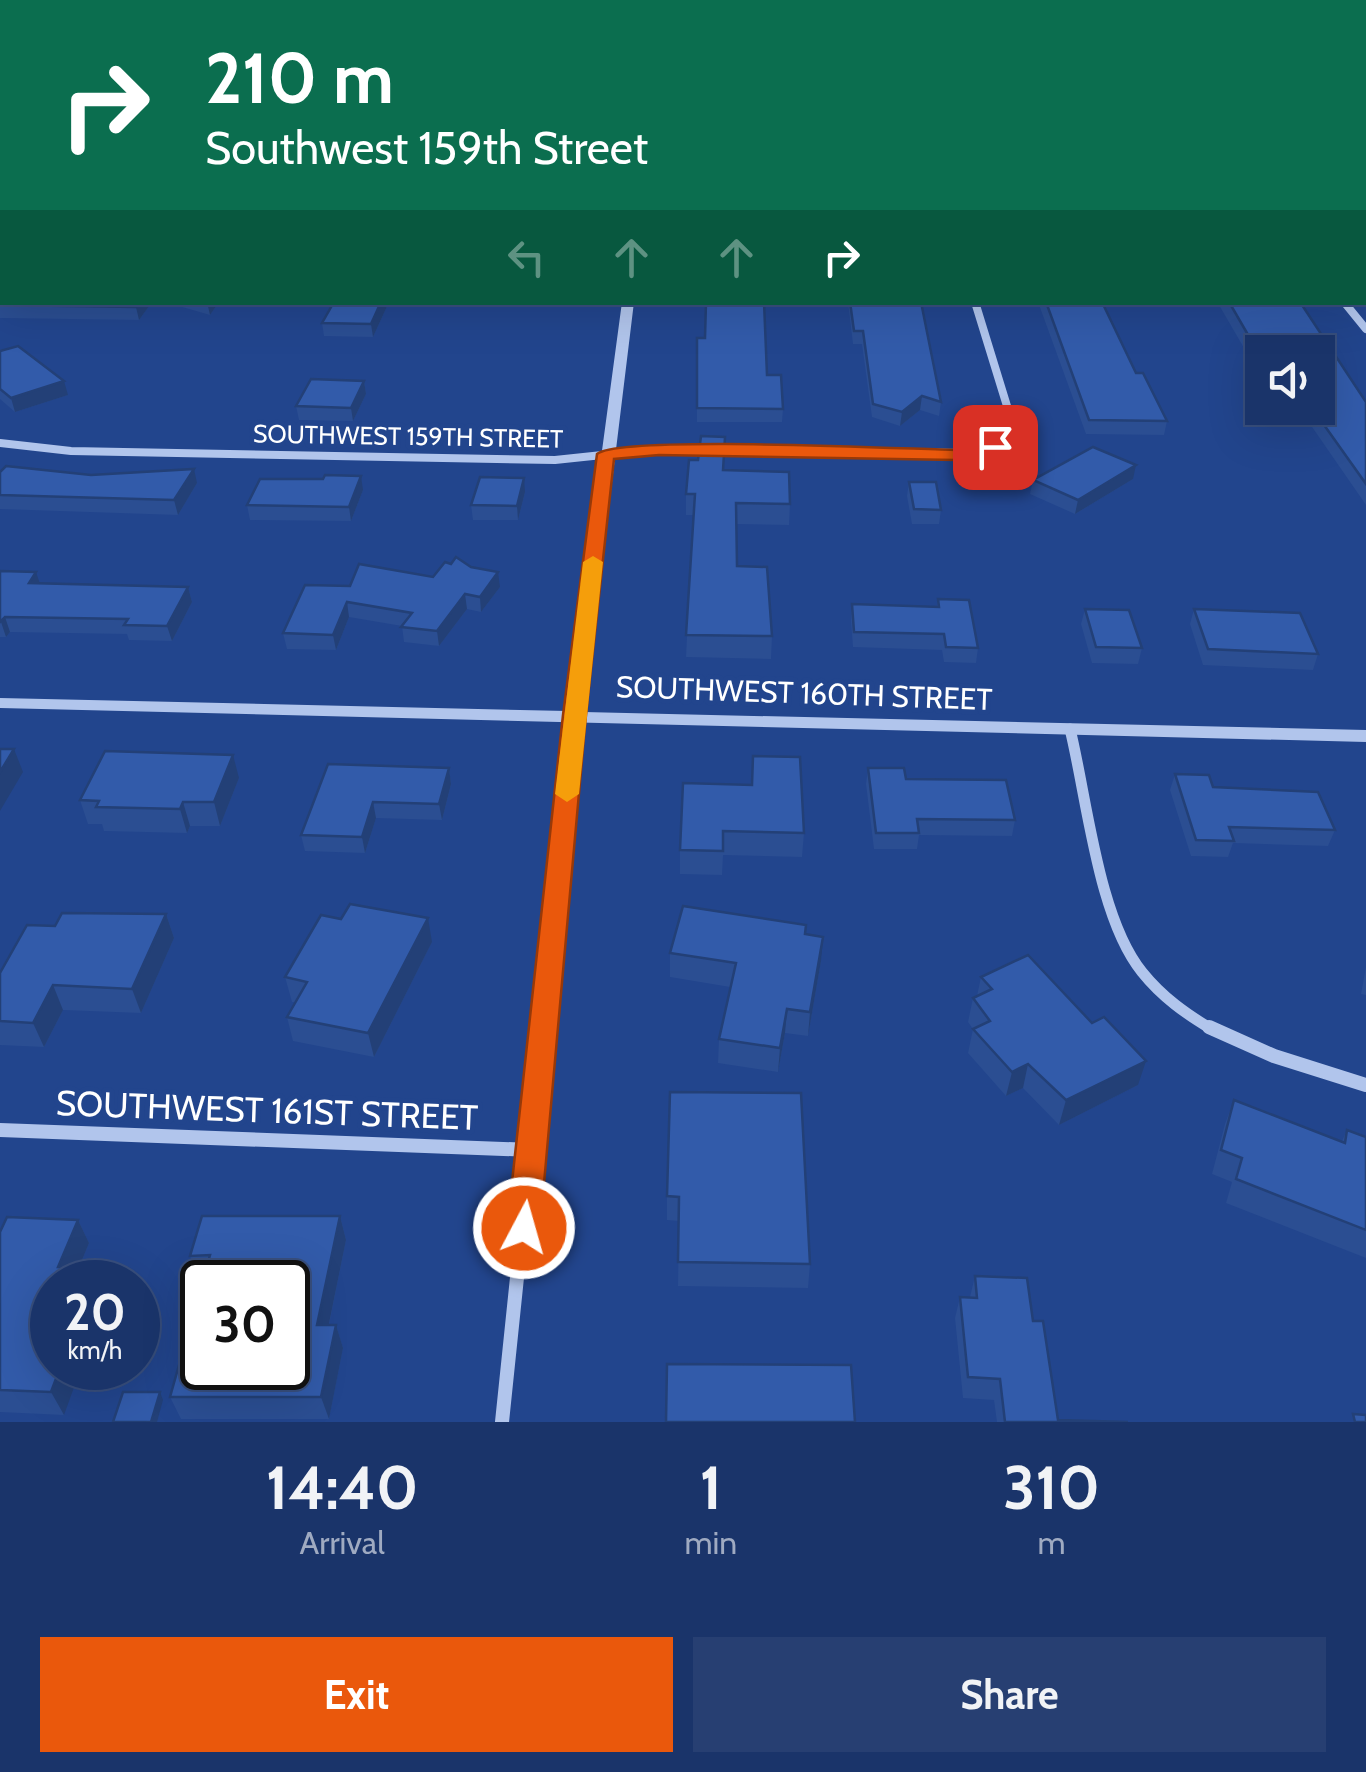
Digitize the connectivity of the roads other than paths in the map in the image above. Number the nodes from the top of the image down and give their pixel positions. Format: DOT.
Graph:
graph roads {
  1 [pos="628,305"];
  2 [pos="976,305"];
  3 [pos="1346,305"];
  4 [pos="1366,329"];
  5 [pos="0,443"];
  6 [pos="606,454"];
  7 [pos="0,703"];
  8 [pos="575,715"];
  9 [pos="1070,729"];
  10 [pos="1366,736"];
  11 [pos="1366,1085"];
  12 [pos="0,1130"];
  13 [pos="532,1150"];
  14 [pos="502,1422"];
  1 -- 6 [label="street"];
  2 -- 6 [label="street, SOUTHWEST 159TH STREET"];
  3 -- 4 [label="street"];
  5 -- 6 [label="street, SOUTHWEST 159TH STREET"];
  6 -- 8 [label="street"];
  7 -- 8 [label="street, SOUTHWEST 160TH STREET"];
  8 -- 9 [label="street, SOUTHWEST 160TH STREET"];
  8 -- 13 [label="street"];
  9 -- 10 [label="street, SOUTHWEST 160TH STREET"];
  9 -- 11 [label="street"];
  12 -- 13 [label="street, SOUTHWEST 161ST STREET"];
  13 -- 14 [label="street"];
}
